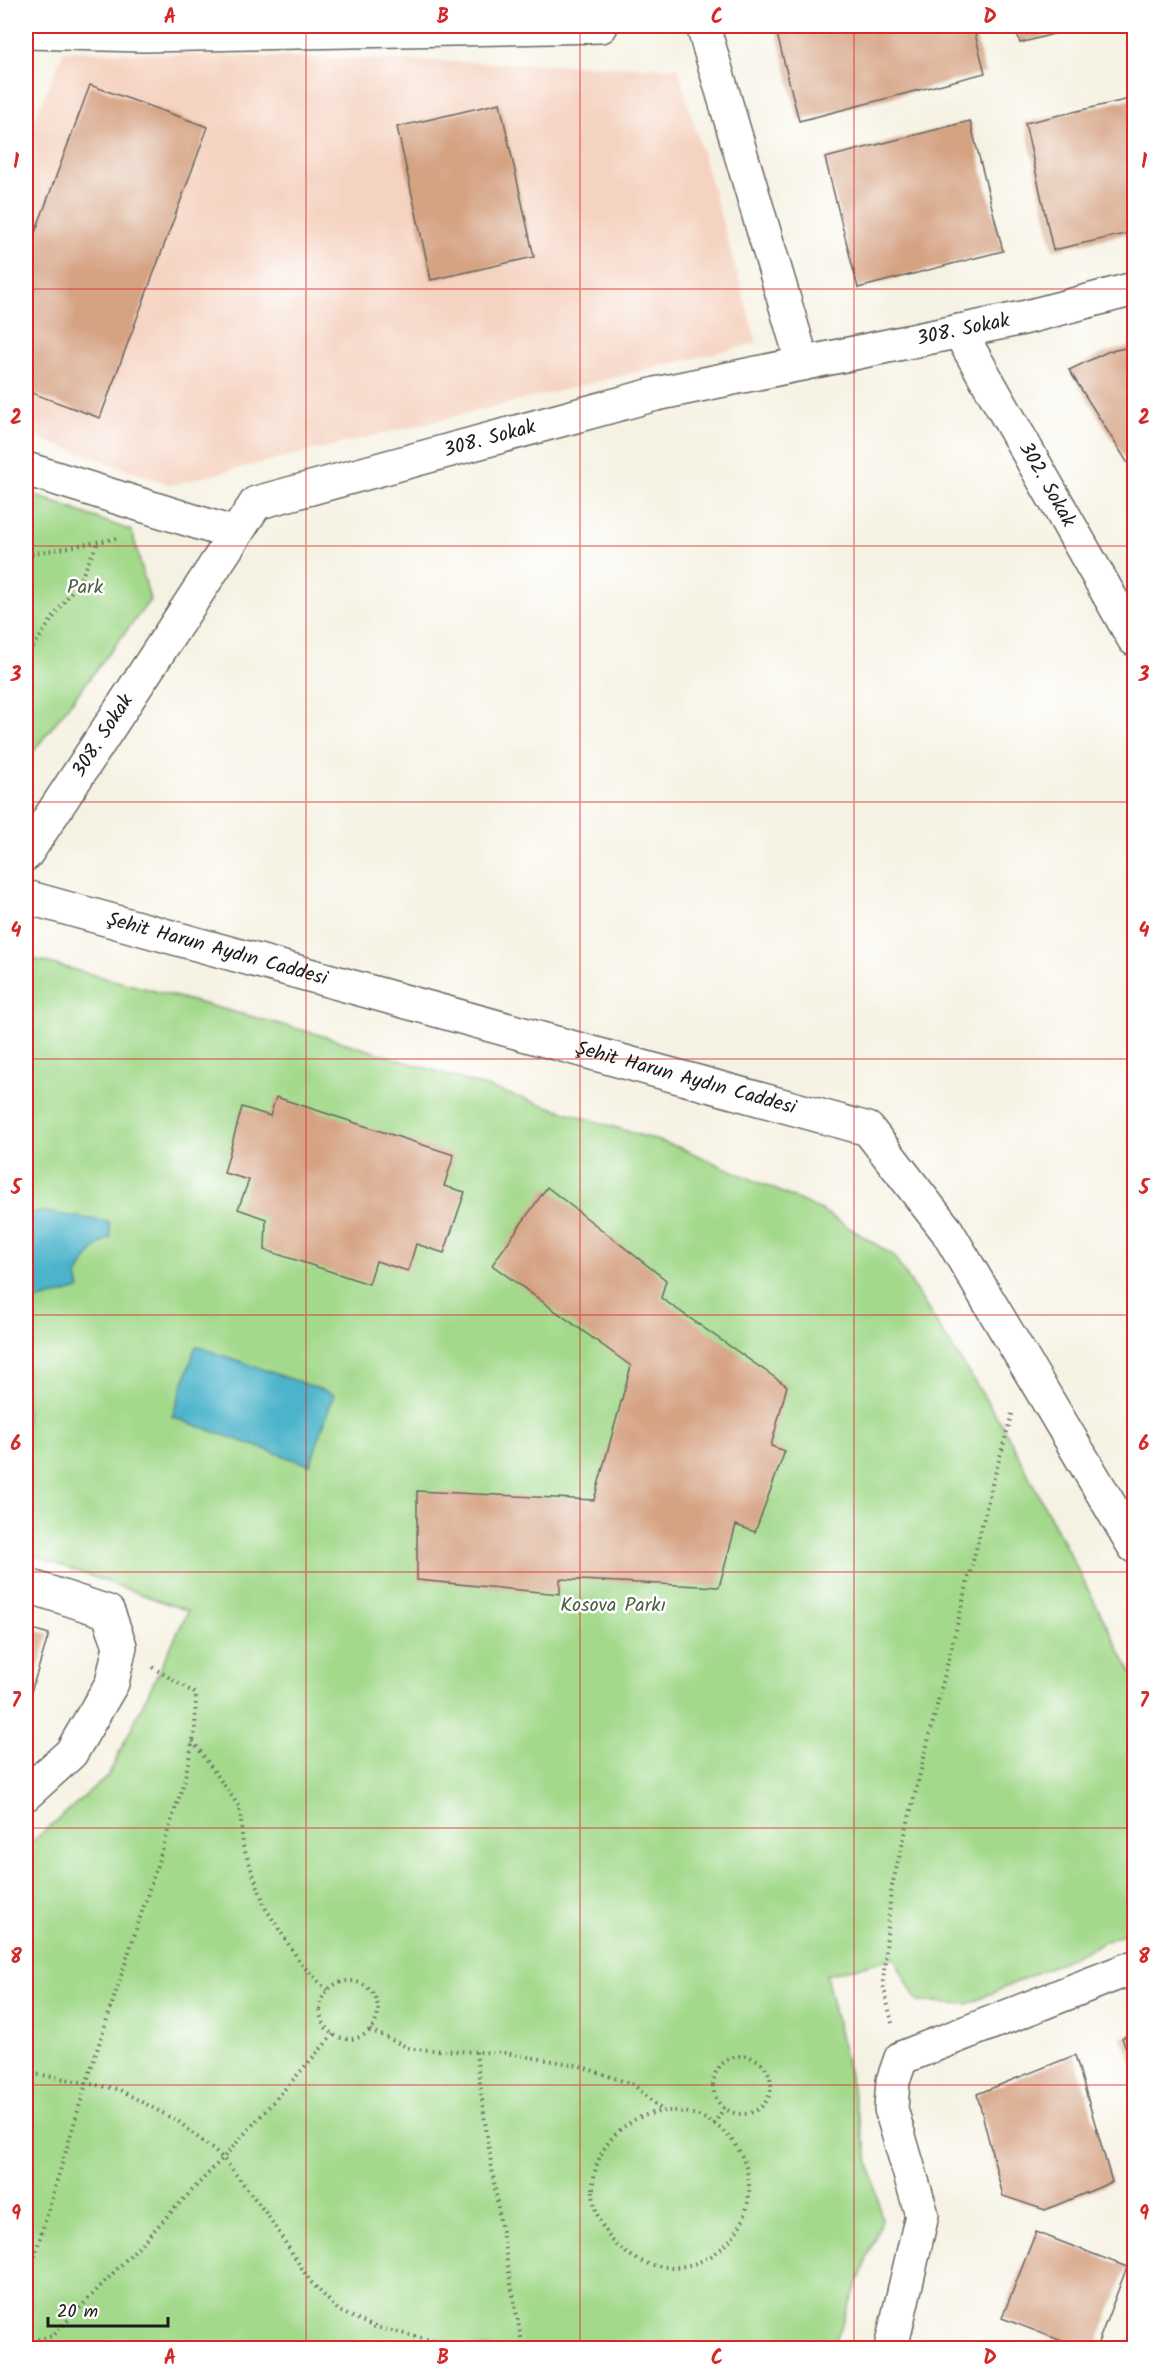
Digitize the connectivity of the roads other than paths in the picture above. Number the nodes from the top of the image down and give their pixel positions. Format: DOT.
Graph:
graph roads {
  1 [pos="28,26"];
  2 [pos="601,26"];
  3 [pos="703,26"];
  4 [pos="26,32"];
  5 [pos="1134,289"];
  6 [pos="959,332"];
  7 [pos="803,364"];
  8 [pos="26,469"];
  9 [pos="236,534"];
  10 [pos="1134,639"];
  11 [pos="26,854"];
  12 [pos="26,897"];
  13 [pos="1134,1546"];
  14 [pos="26,1585"];
  15 [pos="26,1794"];
  16 [pos="1134,1967"];
  17 [pos="891,2349"];
  1 -- 4 [label="street"];
  2 -- 4 [label="street"];
  3 -- 7 [label="street"];
  5 -- 6 [label="street, 308. Sokak"];
  6 -- 7 [label="street, 308. Sokak"];
  6 -- 10 [label="street, 302. Sokak"];
  7 -- 9 [label="street, 308. Sokak"];
  8 -- 9 [label="street"];
  9 -- 11 [label="street, 308. Sokak"];
  12 -- 13 [label="street, Şehit Harun Aydın Caddesi"];
  14 -- 15 [label="street"];
  16 -- 17 [label="street"];
}
